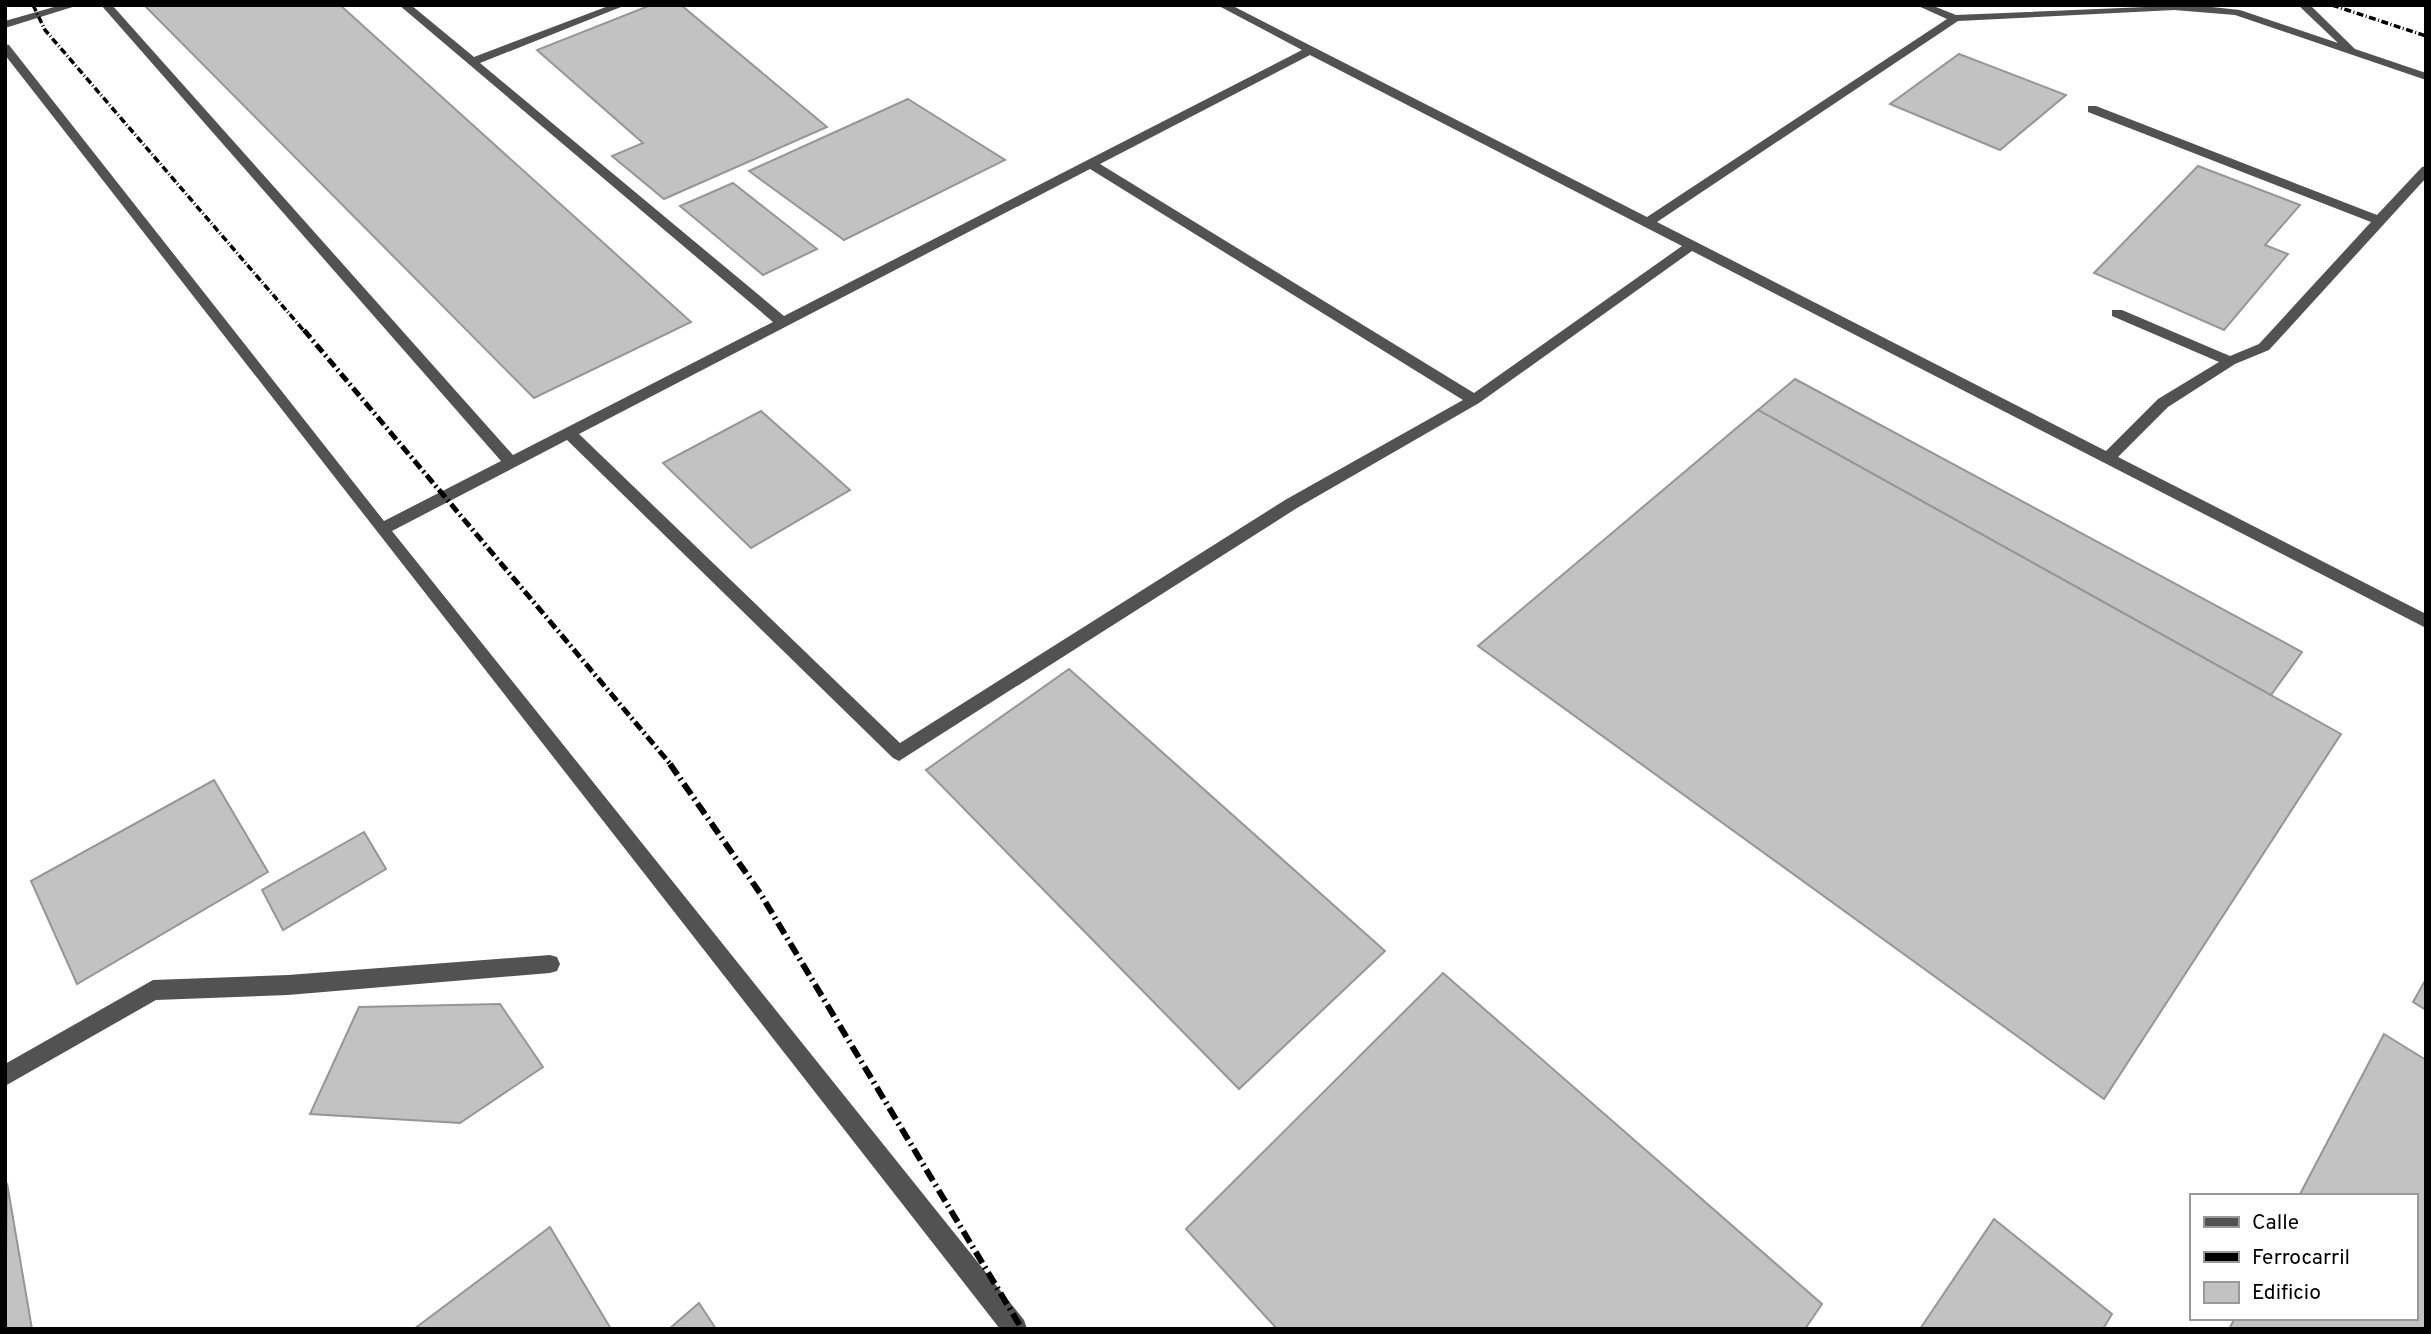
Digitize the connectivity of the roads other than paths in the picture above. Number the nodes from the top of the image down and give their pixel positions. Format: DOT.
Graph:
graph roads {
  1 [pos="74,5"];
  2 [pos="106,5"];
  3 [pos="404,5"];
  4 [pos="621,5"];
  5 [pos="1222,5"];
  6 [pos="1921,5"];
  7 [pos="2217,5"];
  8 [pos="2303,5"];
  9 [pos="2236,12"];
  10 [pos="1955,18"];
  11 [pos="5,25"];
  12 [pos="5,47"];
  13 [pos="1311,50"];
  14 [pos="2355,53"];
  15 [pos="472,62"];
  16 [pos="2426,77"];
  17 [pos="2092,109"];
  18 [pos="1091,163"];
  19 [pos="2426,170"];
  20 [pos="2380,221"];
  21 [pos="1647,223"];
  22 [pos="1691,246"];
  23 [pos="2117,313"];
  24 [pos="782,322"];
  25 [pos="2230,362"];
  26 [pos="1474,400"];
  27 [pos="568,432"];
  28 [pos="2107,459"];
  29 [pos="511,462"];
  30 [pos="382,529"];
  31 [pos="2426,622"];
  32 [pos="550,964"];
  33 [pos="5,1076"];
  34 [pos="1015,1329"];
  1 -- 11 [label="lane"];
  2 -- 29 [label="lane"];
  3 -- 15 [label="lane"];
  4 -- 15 [label="lane"];
  5 -- 13 [label="lane"];
  6 -- 10 [label="lane"];
  7 -- 9 [label="lane"];
  8 -- 14 [label="lane"];
  9 -- 10 [label="lane"];
  9 -- 14 [label="lane"];
  10 -- 21 [label="lane"];
  12 -- 30 [label="lane"];
  13 -- 18 [label="lane"];
  13 -- 21 [label="lane"];
  14 -- 16 [label="lane"];
  15 -- 24 [label="lane"];
  17 -- 20 [label="lane"];
  18 -- 24 [label="lane"];
  18 -- 26 [label="lane"];
  19 -- 20 [label="lane"];
  20 -- 25 [label="lane"];
  21 -- 22 [label="lane"];
  22 -- 26 [label="lane"];
  22 -- 28 [label="lane"];
  23 -- 25 [label="lane"];
  24 -- 27 [label="lane"];
  25 -- 28 [label="lane"];
  26 -- 27 [label="lane"];
  27 -- 29 [label="lane"];
  28 -- 31 [label="lane"];
  29 -- 30 [label="lane"];
  30 -- 34 [label="lane"];
  32 -- 33 [label="lane"];
}
